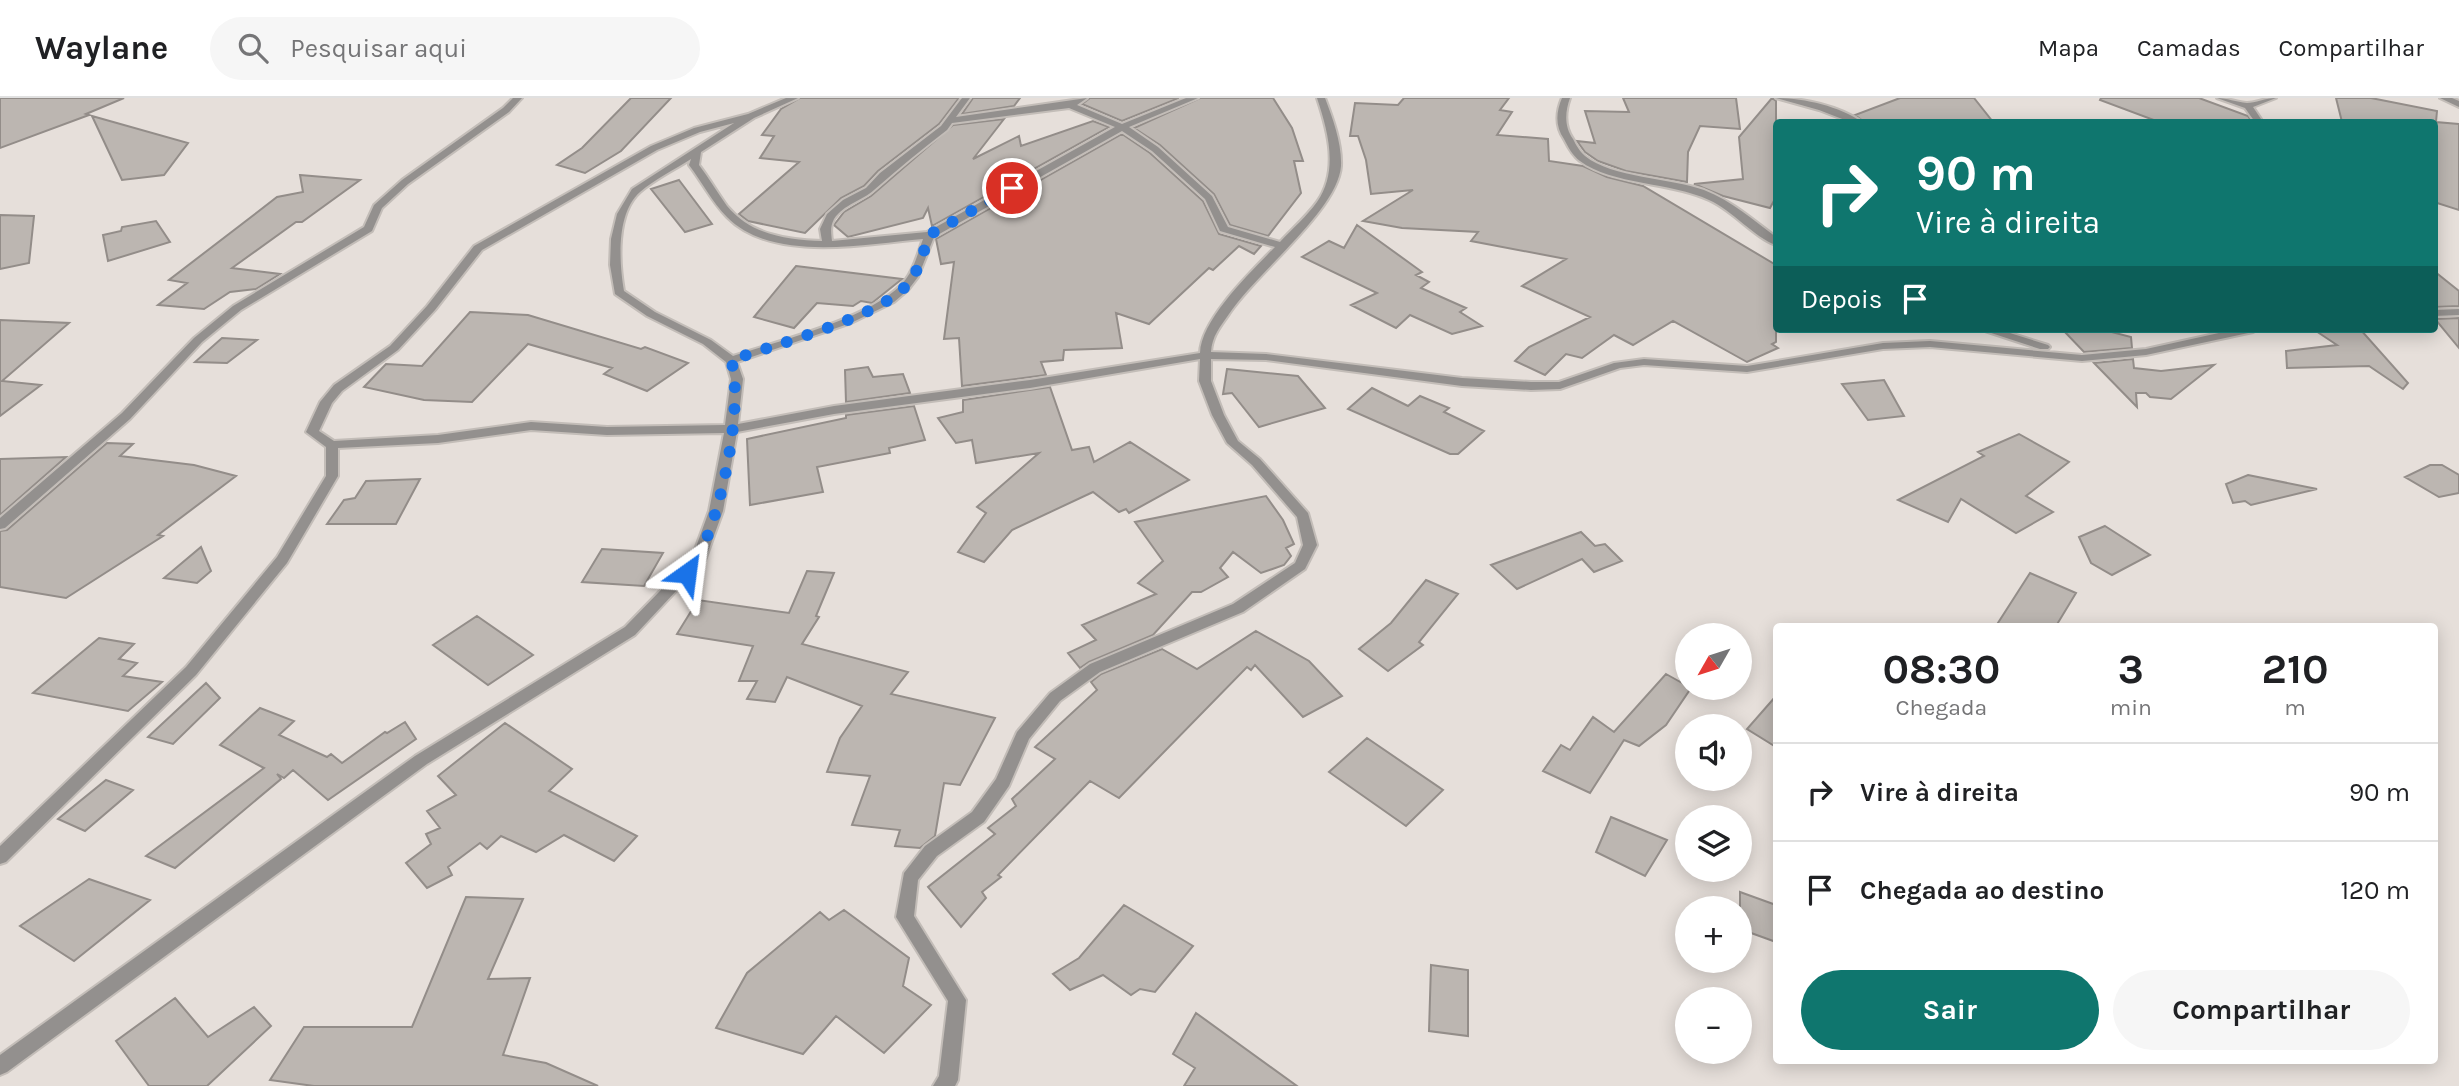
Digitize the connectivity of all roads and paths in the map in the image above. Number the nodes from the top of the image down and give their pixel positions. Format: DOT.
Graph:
graph roads {
  1 [pos="518,98"];
  2 [pos="794,98"];
  3 [pos="966,98"];
  4 [pos="1083,98"];
  5 [pos="1194,98"];
  6 [pos="1321,98"];
  7 [pos="1566,98"];
  8 [pos="1780,98"];
  9 [pos="2221,98"];
  10 [pos="2272,98"];
  11 [pos="2444,98"];
  12 [pos="2459,104"];
  13 [pos="1070,105"];
  14 [pos="2248,106"];
  15 [pos="751,116"];
  16 [pos="1850,119"];
  17 [pos="2257,119"];
  18 [pos="950,121"];
  19 [pos="1122,127"];
  20 [pos="697,151"];
  21 [pos="929,235"];
  22 [pos="1773,240"];
  23 [pos="828,244"];
  24 [pos="1280,245"];
  25 [pos="2459,312"];
  26 [pos="2438,313"];
  27 [pos="1998,333"];
  28 [pos="2234,333"];
  29 [pos="1206,355"];
  30 [pos="2082,358"];
  31 [pos="731,360"];
  32 [pos="731,429"];
  33 [pos="332,445"];
  34 [pos="0,525"];
  35 [pos="0,856"];
  36 [pos="0,1066"];
  37 [pos="943,1086"];
  1 -- 34 [label="street"];
  2 -- 15 [label="street"];
  3 -- 18 [label="street"];
  4 -- 13 [label="street"];
  5 -- 19 [label="street"];
  6 -- 24 [label="street"];
  7 -- 22 [label="street"];
  8 -- 16 [label="street"];
  9 -- 14 [label="street"];
  10 -- 14 [label="street"];
  11 -- 12 [label="street"];
  13 -- 18 [label="street"];
  13 -- 19 [label="street"];
  14 -- 17 [label="street"];
  15 -- 20 [label="street"];
  15 -- 33 [label="street"];
  18 -- 23 [label="street"];
  19 -- 21 [label="street"];
  19 -- 24 [label="street"];
  20 -- 23 [label="street"];
  20 -- 31 [label="street"];
  21 -- 23 [label="street"];
  21 -- 31 [label="street"];
  24 -- 29 [label="street"];
  25 -- 26 [label="street"];
  27 -- 30 [label="street"];
  28 -- 30 [label="street"];
  29 -- 30 [label="street"];
  29 -- 32 [label="street"];
  29 -- 37 [label="street"];
  31 -- 32 [label="street"];
  32 -- 33 [label="street"];
  32 -- 36 [label="street"];
  33 -- 35 [label="street"];
}
